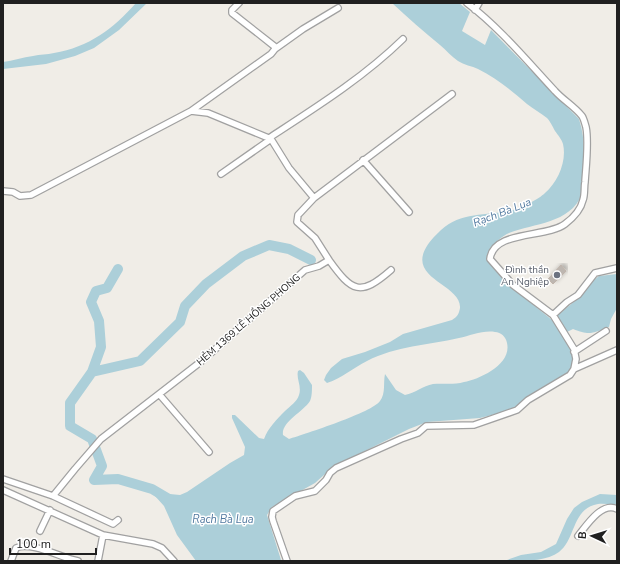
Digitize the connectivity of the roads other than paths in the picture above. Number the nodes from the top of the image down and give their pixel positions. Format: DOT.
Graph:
graph roads {
  1 [pos="239,3"];
  2 [pos="467,3"];
  3 [pos="479,3"];
  4 [pos="338,8"];
  5 [pos="475,10"];
  6 [pos="403,39"];
  7 [pos="275,49"];
  8 [pos="452,94"];
  9 [pos="191,111"];
  10 [pos="270,139"];
  11 [pos="363,160"];
  12 [pos="221,174"];
  13 [pos="3,191"];
  14 [pos="314,198"];
  15 [pos="409,212"];
  16 [pos="329,260"];
  17 [pos="617,268"];
  18 [pos="391,270"];
  19 [pos="554,316"];
  20 [pos="606,331"];
  21 [pos="574,350"];
  22 [pos="617,350"];
  23 [pos="574,369"];
  24 [pos="159,394"];
  25 [pos="209,452"];
  26 [pos="3,479"];
  27 [pos="3,490"];
  28 [pos="53,496"];
  29 [pos="616,508"];
  30 [pos="50,510"];
  31 [pos="118,520"];
  32 [pos="40,531"];
  33 [pos="103,535"];
  34 [pos="578,536"];
  35 [pos="11,561"];
  36 [pos="78,561"];
  37 [pos="99,561"];
  38 [pos="174,561"];
  39 [pos="287,561"];
  1 -- 7 [label="street"];
  2 -- 5 [label="street"];
  3 -- 5 [label="street"];
  4 -- 7 [label="street"];
  5 -- 19 [label="street"];
  6 -- 10 [label="street"];
  7 -- 9 [label="street"];
  8 -- 11 [label="street"];
  9 -- 10 [label="street"];
  9 -- 13 [label="street"];
  10 -- 12 [label="street"];
  10 -- 14 [label="street"];
  11 -- 14 [label="street"];
  11 -- 15 [label="street"];
  14 -- 16 [label="street"];
  16 -- 18 [label="street"];
  16 -- 24 [label="street, HẺM 1369 LÊ HỒNG PHONG"];
  17 -- 19 [label="street"];
  19 -- 21 [label="street"];
  20 -- 21 [label="street"];
  21 -- 23 [label="street"];
  22 -- 23 [label="street"];
  23 -- 39 [label="street"];
  24 -- 25 [label="street"];
  24 -- 28 [label="street, HẺM 1369 LÊ HỒNG PHONG"];
  26 -- 28 [label="street"];
  27 -- 30 [label="street"];
  28 -- 31 [label="street"];
  29 -- 34 [label="street"];
  30 -- 32 [label="street"];
  30 -- 33 [label="street"];
  33 -- 37 [label="street"];
  33 -- 38 [label="street"];
  35 -- 36 [label="street"];
}
